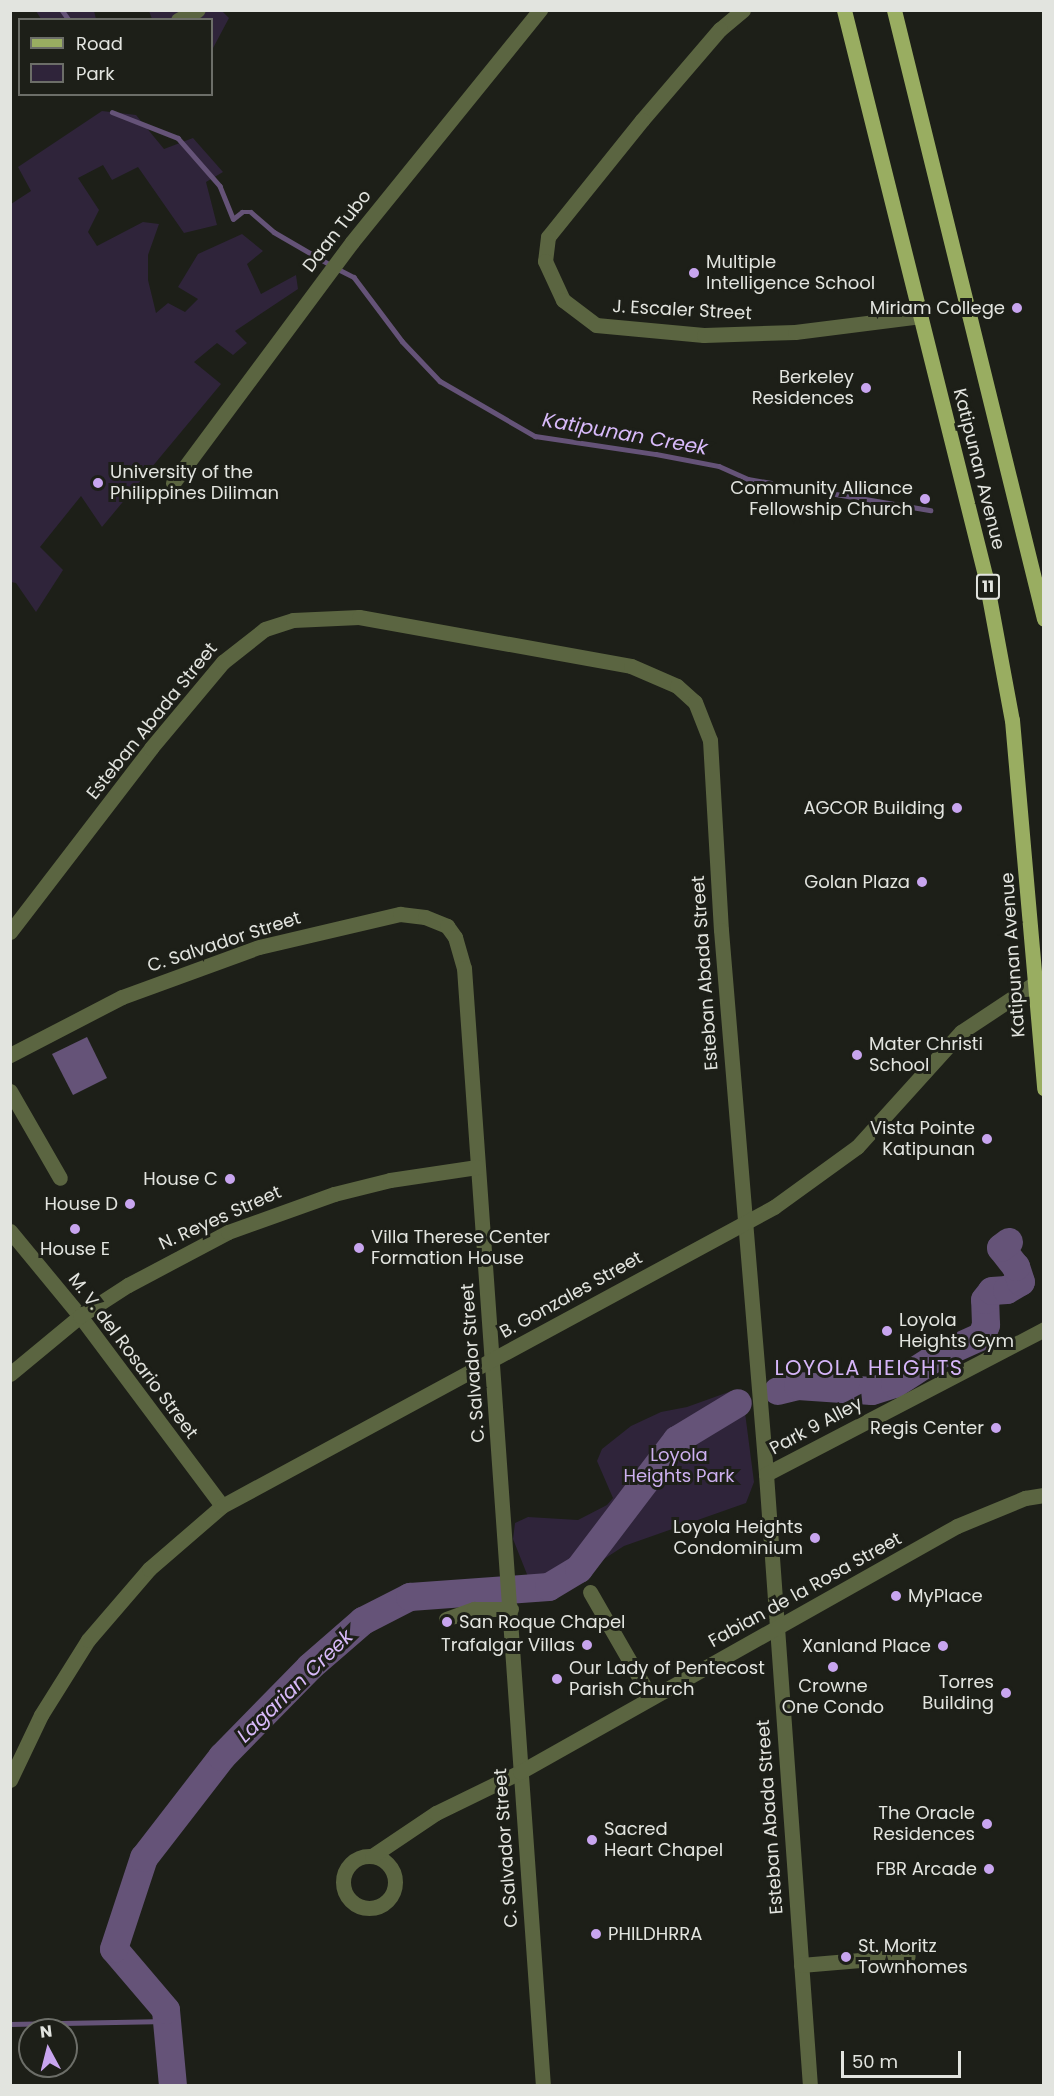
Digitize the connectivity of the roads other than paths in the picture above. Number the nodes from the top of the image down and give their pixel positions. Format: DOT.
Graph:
graph roads {
  1 [pos="198,10"];
  2 [pos="540,10"];
  3 [pos="742,10"];
  4 [pos="844,10"];
  5 [pos="894,10"];
  6 [pos="182,18"];
  7 [pos="921,316"];
  8 [pos="173,483"];
  9 [pos="1044,619"];
  10 [pos="10,932"];
  11 [pos="1039,980"];
  12 [pos="10,1055"];
  13 [pos="1044,1089"];
  14 [pos="10,1091"];
  15 [pos="477,1167"];
  16 [pos="60,1178"];
  17 [pos="744,1224"];
  18 [pos="10,1232"];
  19 [pos="81,1316"];
  20 [pos="1044,1329"];
  21 [pos="494,1360"];
  22 [pos="10,1374"];
  23 [pos="766,1474"];
  24 [pos="1044,1496"];
  25 [pos="222,1506"];
  26 [pos="590,1592"];
  27 [pos="511,1609"];
  28 [pos="446,1619"];
  29 [pos="777,1626"];
  30 [pos="651,1698"];
  31 [pos="520,1772"];
  32 [pos="10,1780"];
  33 [pos="372,1856"];
  34 [pos="908,1956"];
  35 [pos="801,1965"];
  36 [pos="543,2085"];
  37 [pos="810,2085"];
  1 -- 6 [label="street"];
  2 -- 8 [label="street, Daan Tubo"];
  3 -- 7 [label="street, J. Escaler Street"];
  4 -- 7 [label="main road, Katipunan Avenue / 11"];
  5 -- 9 [label="main road, Katipunan Avenue"];
  7 -- 11 [label="main road, Katipunan Avenue / 11"];
  10 -- 17 [label="street, Esteban Abada Street"];
  11 -- 13 [label="main road, Katipunan Avenue / 11"];
  11 -- 17 [label="street, B. Gonzales Street"];
  12 -- 15 [label="street, C. Salvador Street"];
  14 -- 16 [label="street"];
  15 -- 19 [label="street, N. Reyes Street"];
  15 -- 21 [label="street, C. Salvador Street"];
  17 -- 21 [label="street, B. Gonzales Street"];
  17 -- 23 [label="street, Esteban Abada Street"];
  18 -- 19 [label="street, M. V. del Rosario Street"];
  19 -- 22 [label="street, N. Reyes Street"];
  19 -- 25 [label="street, M. V. del Rosario Street"];
  20 -- 23 [label="street, Park 9 Alley"];
  21 -- 25 [label="street, B. Gonzales Street"];
  21 -- 27 [label="street, C. Salvador Street"];
  23 -- 29 [label="street, Esteban Abada Street"];
  24 -- 29 [label="street, Fabian de la Rosa Street"];
  25 -- 32 [label="street, B. Gonzales Street"];
  26 -- 30 [label="street"];
  27 -- 28 [label="street"];
  27 -- 31 [label="street, C. Salvador Street"];
  29 -- 30 [label="street, Fabian de la Rosa Street"];
  29 -- 35 [label="street, Esteban Abada Street"];
  30 -- 31 [label="street, Fabian de la Rosa Street"];
  31 -- 33 [label="street, Fabian de la Rosa Street"];
  31 -- 36 [label="street, C. Salvador Street"];
  34 -- 35 [label="street"];
  35 -- 37 [label="street, Esteban Abada Street"];
}
